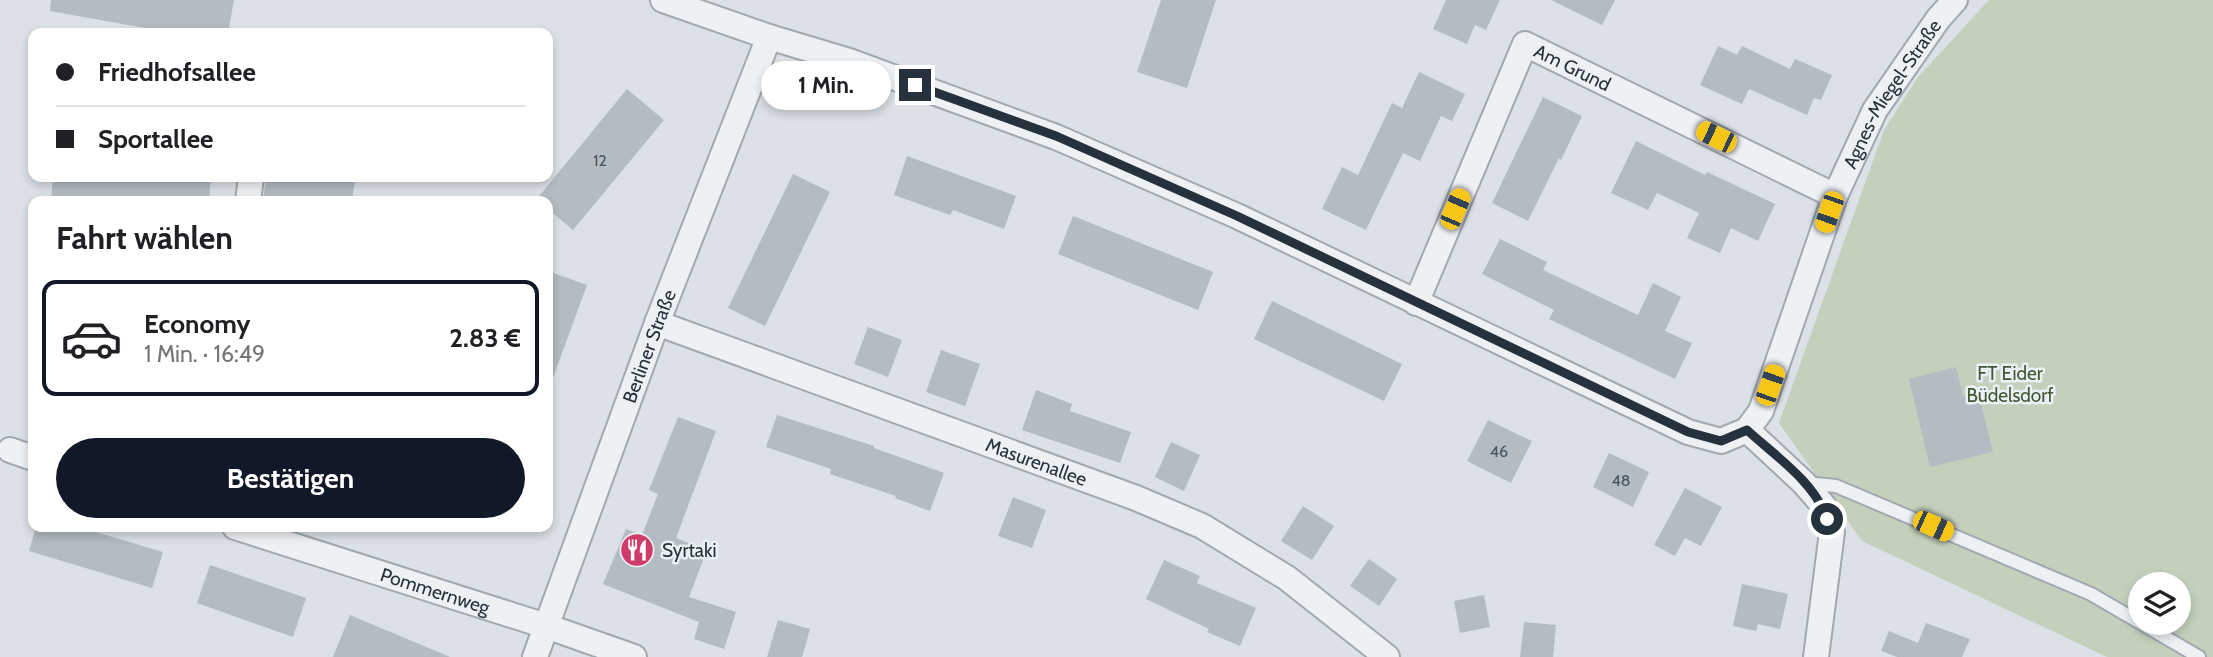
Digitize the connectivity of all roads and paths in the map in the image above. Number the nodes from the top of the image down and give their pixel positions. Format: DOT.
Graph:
graph roads {
  1 [pos="663,0"];
  2 [pos="1955,0"];
  3 [pos="769,37"];
  4 [pos="1835,196"];
  5 [pos="1416,303"];
  6 [pos="657,323"];
  7 [pos="1747,430"];
  8 [pos="1804,483"];
  9 [pos="251,532"];
  10 [pos="546,626"];
  11 [pos="535,657"];
  12 [pos="635,657"];
  13 [pos="1387,657"];
  14 [pos="1816,657"];
  15 [pos="2199,657"];
  1 -- 3 [label="street"];
  2 -- 4 [label="street, Agnes-Miegel-Straße"];
  3 -- 5 [label="street"];
  3 -- 6 [label="street, Berliner Straße"];
  4 -- 5 [label="street, Am Grund"];
  4 -- 7 [label="street, Agnes-Miegel-Straße"];
  5 -- 7 [label="street"];
  6 -- 10 [label="street, Berliner Straße"];
  6 -- 13 [label="street, Masurenallee"];
  7 -- 8 [label="street"];
  8 -- 14 [label="street"];
  8 -- 15 [label="lane"];
  9 -- 10 [label="street, Pommernweg"];
  10 -- 11 [label="street, Berliner Straße"];
  10 -- 12 [label="street, Pommernweg"];
}
